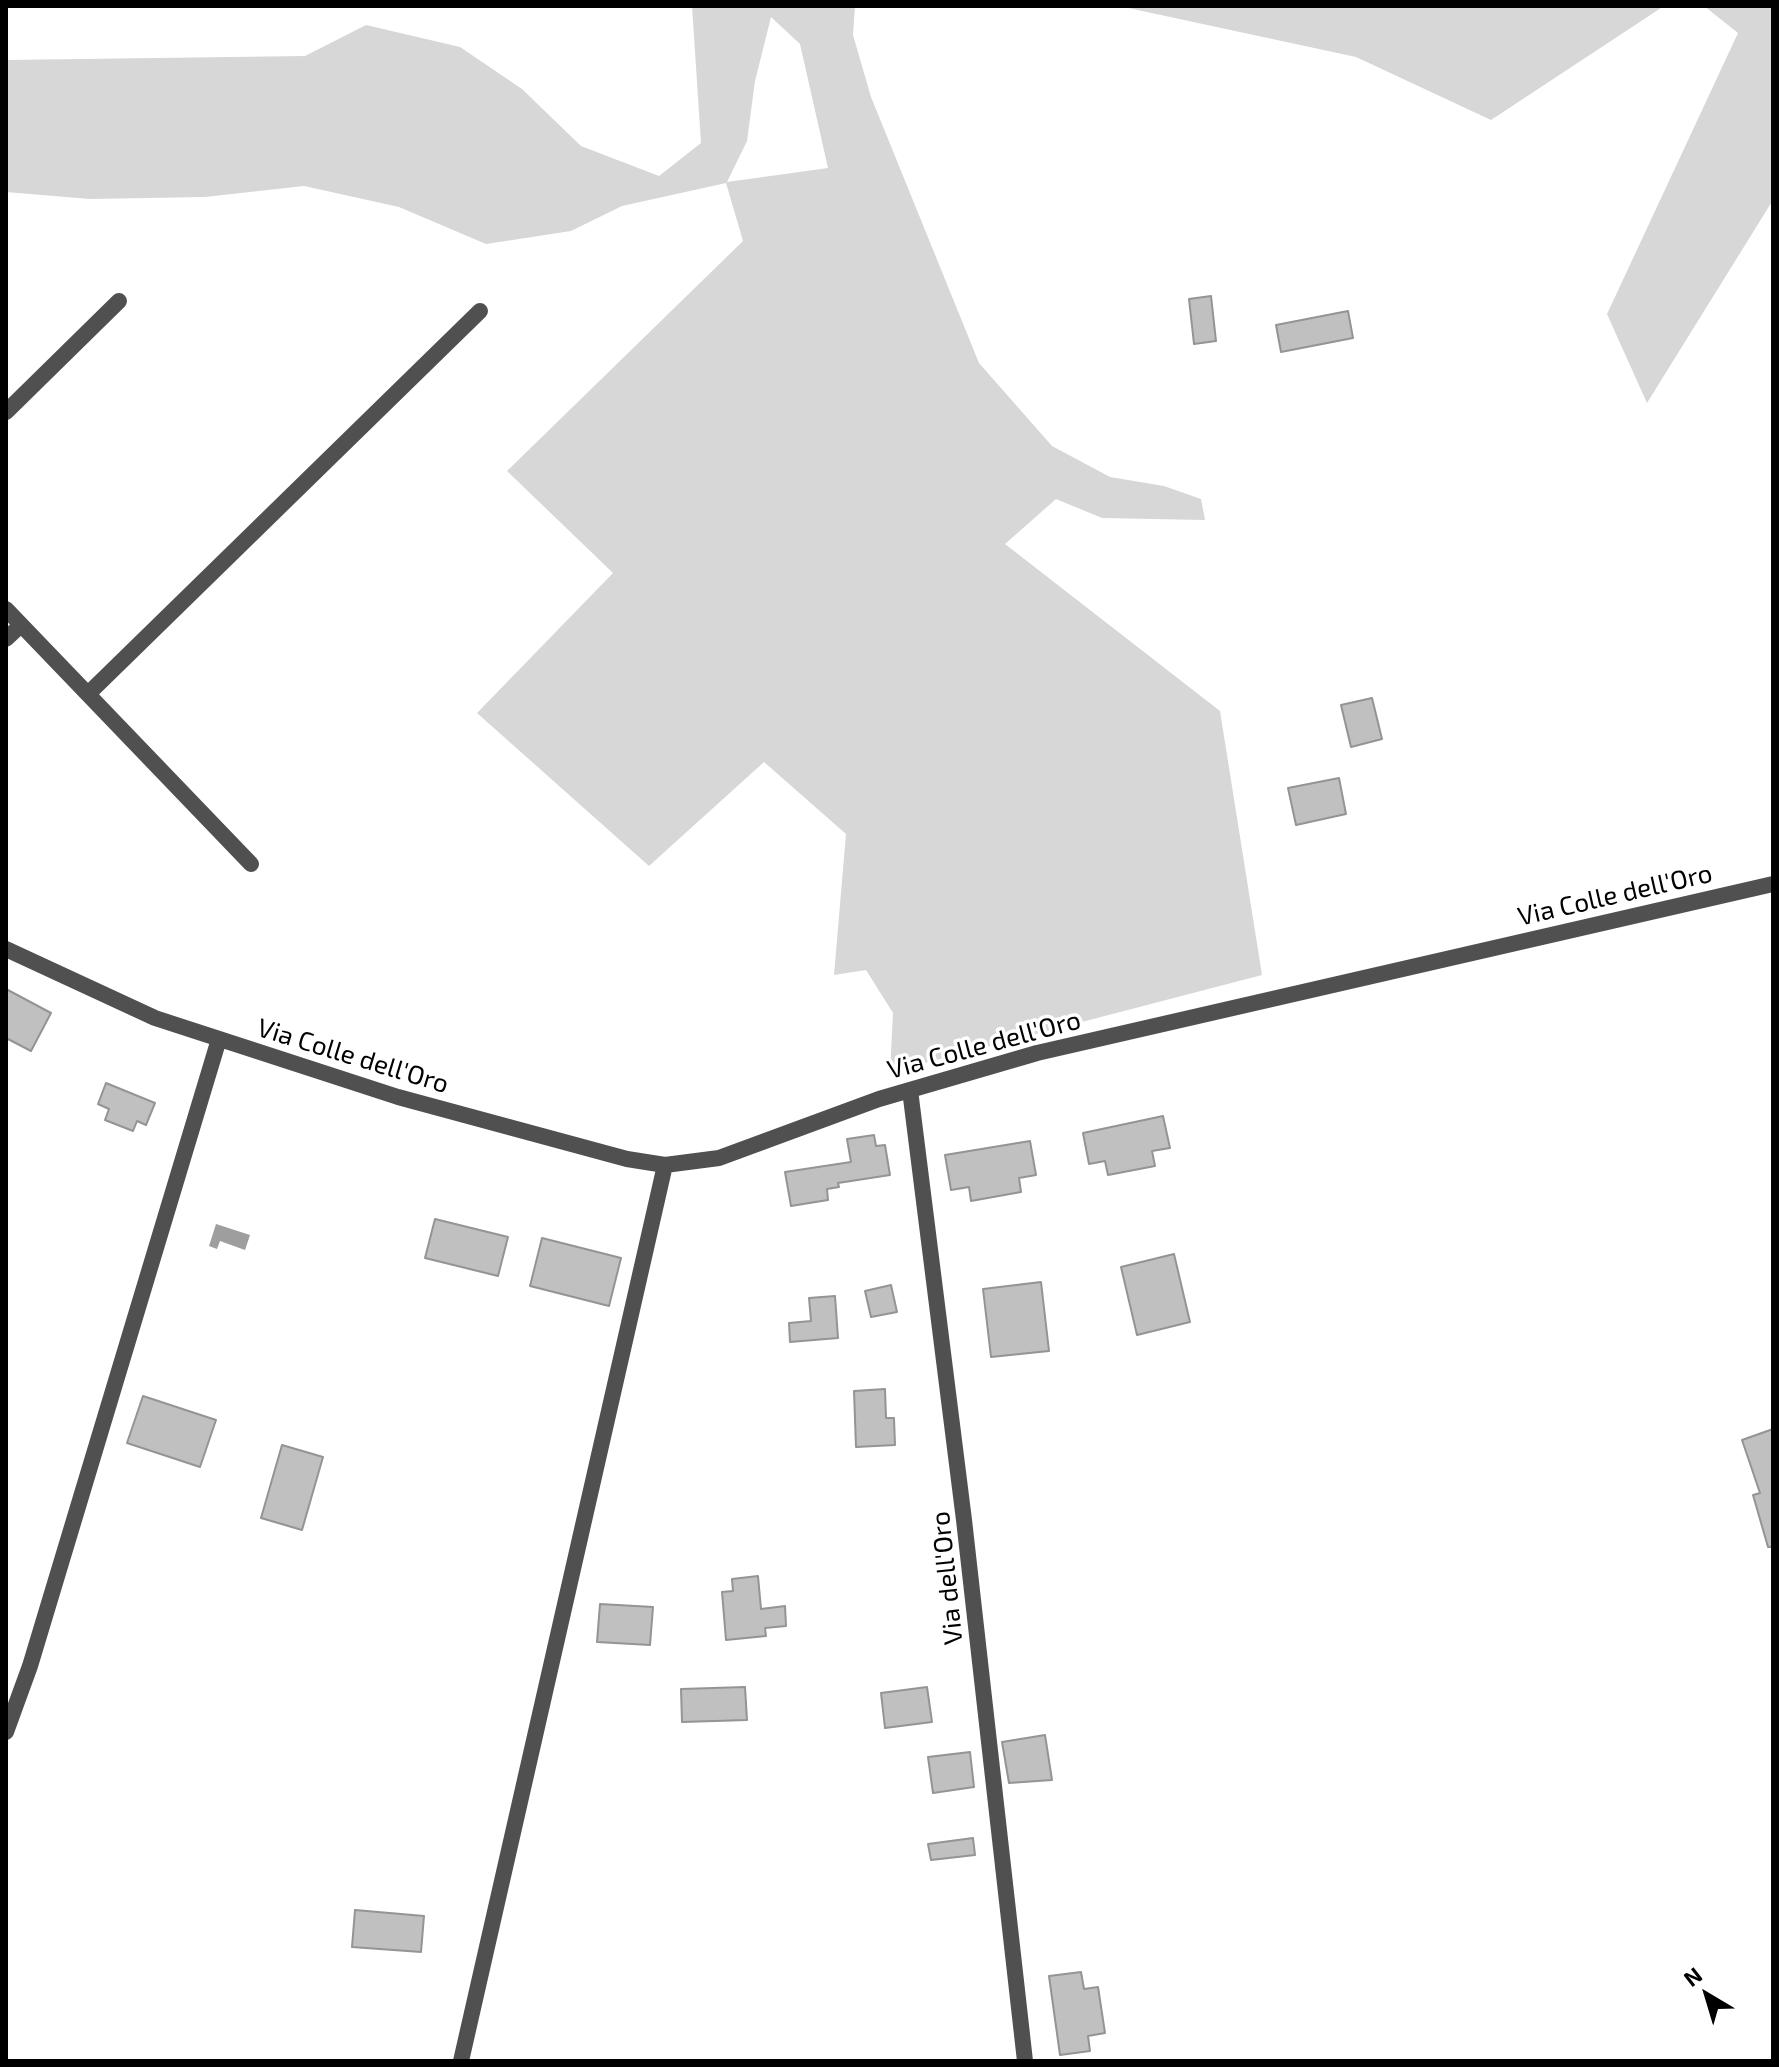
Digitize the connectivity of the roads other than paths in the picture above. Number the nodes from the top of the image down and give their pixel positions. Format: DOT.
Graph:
graph roads {
  1 [pos="119,301"];
  2 [pos="480,311"];
  3 [pos="6,412"];
  4 [pos="6,609"];
  5 [pos="21,625"];
  6 [pos="6,639"];
  7 [pos="88,694"];
  8 [pos="251,864"];
  9 [pos="1773,884"];
  10 [pos="6,949"];
  11 [pos="219,1039"];
  12 [pos="910,1090"];
  13 [pos="665,1165"];
  14 [pos="6,1732"];
  15 [pos="461,2061"];
  16 [pos="1025,2061"];
  1 -- 3 [label="street"];
  2 -- 7 [label="street"];
  4 -- 5 [label="street"];
  5 -- 6 [label="street"];
  5 -- 7 [label="street"];
  7 -- 8 [label="street"];
  9 -- 12 [label="street, Via Colle dell'Oro"];
  10 -- 11 [label="street, Via Colle dell'Oro"];
  11 -- 13 [label="street, Via Colle dell'Oro"];
  11 -- 14 [label="street, Via Colle dell'Oro"];
  12 -- 13 [label="street, Via Colle dell'Oro"];
  12 -- 16 [label="street, Via dell'Oro"];
  13 -- 15 [label="street"];
}
